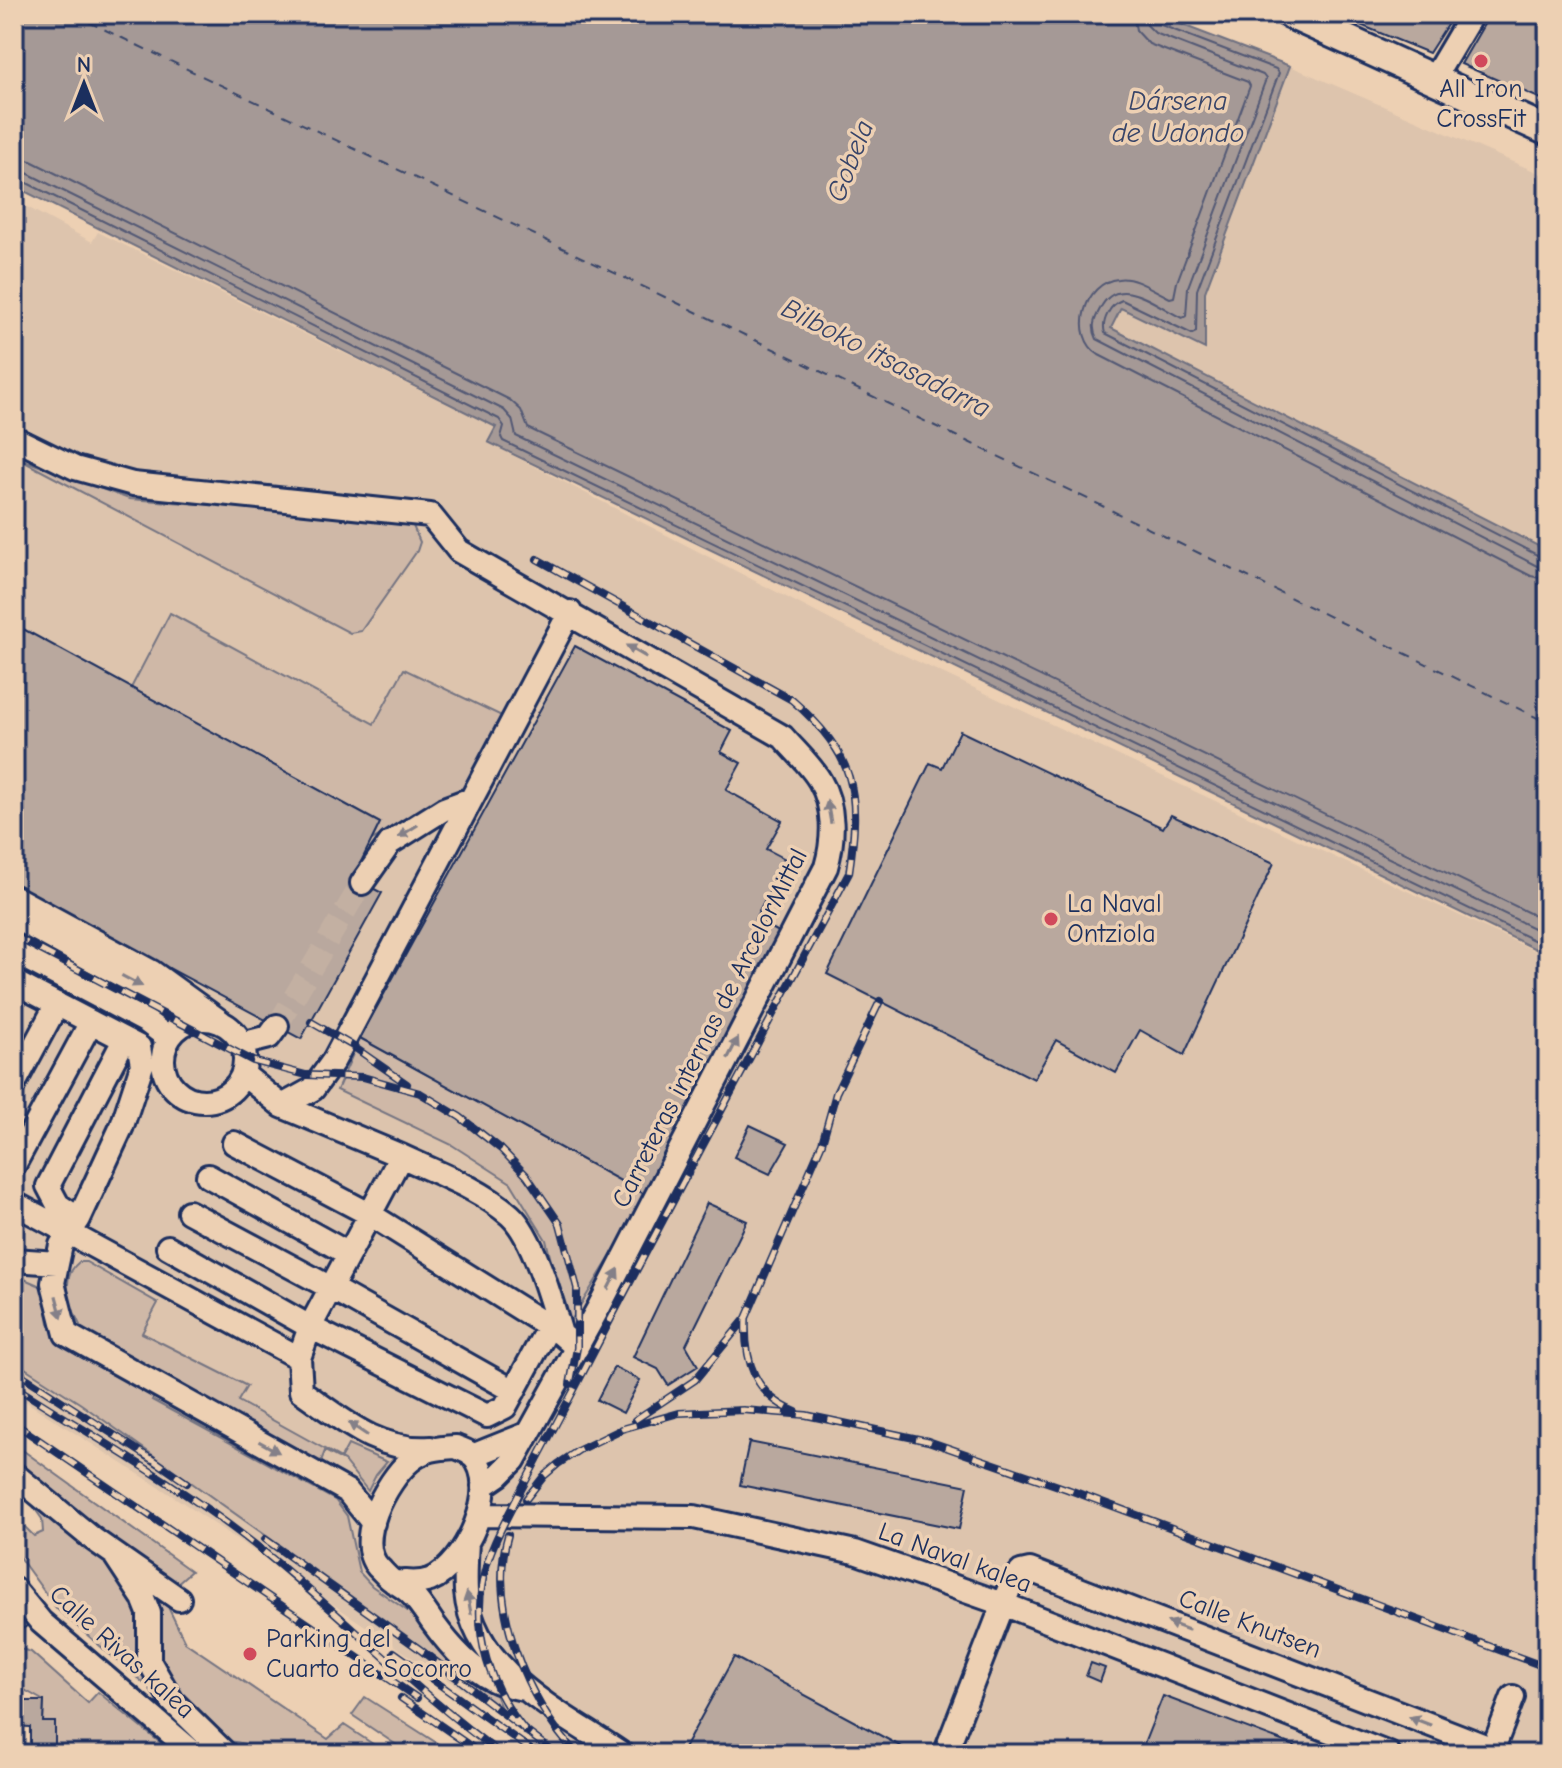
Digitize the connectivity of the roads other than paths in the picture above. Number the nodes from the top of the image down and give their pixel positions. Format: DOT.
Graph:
graph roads {
  1 [pos="1290,14"];
  2 [pos="1472,14"];
  3 [pos="1434,78"];
  4 [pos="1548,131"];
  5 [pos="14,438"];
  6 [pos="570,612"];
  7 [pos="471,799"];
  8 [pos="362,883"];
  9 [pos="14,897"];
  10 [pos="14,917"];
  11 [pos="14,952"];
  12 [pos="16,983"];
  13 [pos="57,1004"];
  14 [pos="91,1022"];
  15 [pos="222,1022"];
  16 [pos="277,1026"];
  17 [pos="172,1037"];
  18 [pos="124,1040"];
  19 [pos="241,1044"];
  20 [pos="243,1074"];
  21 [pos="166,1078"];
  22 [pos="14,1084"];
  23 [pos="282,1106"];
  24 [pos="122,1126"];
  25 [pos="234,1143"];
  26 [pos="401,1156"];
  27 [pos="14,1165"];
  28 [pos="208,1176"];
  29 [pos="14,1203"];
  30 [pos="189,1212"];
  31 [pos="371,1215"];
  32 [pos="74,1226"];
  33 [pos="168,1247"];
  34 [pos="349,1254"];
  35 [pos="14,1260"];
  36 [pos="57,1263"];
  37 [pos="331,1288"];
  38 [pos="310,1327"];
  39 [pos="562,1336"];
  40 [pos="299,1358"];
  41 [pos="514,1391"];
  42 [pos="527,1434"];
  43 [pos="431,1448"];
  44 [pos="472,1456"];
  45 [pos="14,1474"];
  46 [pos="483,1486"];
  47 [pos="479,1515"];
  48 [pos="373,1523"];
  49 [pos="467,1542"];
  50 [pos="114,1554"];
  51 [pos="393,1581"];
  52 [pos="14,1589"];
  53 [pos="179,1599"];
  54 [pos="1003,1604"];
  55 [pos="525,1690"];
  56 [pos="1513,1697"];
  57 [pos="1492,1751"];
  58 [pos="195,1754"];
  59 [pos="226,1754"];
  60 [pos="622,1754"];
  61 [pos="945,1754"];
  62 [pos="1389,1754"];
  1 -- 3 [label="main road"];
  2 -- 3 [label="street"];
  3 -- 4 [label="main road"];
  5 -- 6 [label="street, Carreteras internas de ArcelorMittal"];
  6 -- 7 [label="street"];
  39 -- 6 [label="street, Carreteras internas de ArcelorMittal, one-way"];
  7 -- 8 [label="street, one-way"];
  7 -- 23 [label="street"];
  9 -- 15 [label="street"];
  10 -- 17 [label="street, one-way"];
  11 -- 17 [label="street"];
  12 -- 13 [label="street"];
  12 -- 17 [label="street"];
  13 -- 14 [label="street"];
  13 -- 22 [label="street"];
  14 -- 18 [label="street"];
  14 -- 27 [label="street"];
  15 -- 17 [label="street"];
  15 -- 19 [label="street"];
  16 -- 19 [label="street"];
  17 -- 21 [label="street"];
  18 -- 24 [label="street"];
  18 -- 32 [label="street"];
  19 -- 20 [label="street"];
  20 -- 21 [label="street"];
  20 -- 23 [label="street"];
  21 -- 24 [label="street"];
  23 -- 26 [label="street"];
  24 -- 32 [label="street"];
  25 -- 31 [label="street"];
  26 -- 31 [label="street"];
  26 -- 39 [label="street"];
  28 -- 34 [label="street"];
  29 -- 32 [label="street"];
  30 -- 37 [label="street"];
  31 -- 34 [label="street"];
  31 -- 39 [label="street"];
  32 -- 36 [label="street"];
  32 -- 40 [label="street"];
  33 -- 38 [label="street"];
  34 -- 37 [label="street"];
  35 -- 36 [label="street"];
  36 -- 48 [label="street, one-way"];
  37 -- 38 [label="street"];
  37 -- 41 [label="street"];
  38 -- 40 [label="street"];
  38 -- 41 [label="street"];
  39 -- 41 [label="street"];
  39 -- 42 [label="street, Carreteras internas de ArcelorMittal"];
  43 -- 40 [label="street, one-way"];
  42 -- 44 [label="street"];
  42 -- 46 [label="street, Carreteras internas de ArcelorMittal"];
  43 -- 44 [label="street"];
  43 -- 48 [label="street"];
  44 -- 46 [label="street"];
  45 -- 50 [label="street"];
  46 -- 47 [label="street"];
  47 -- 49 [label="street"];
  47 -- 54 [label="street, La Naval kalea"];
  48 -- 51 [label="street"];
  49 -- 51 [label="street"];
  55 -- 49 [label="street, one-way"];
  50 -- 53 [label="street"];
  50 -- 59 [label="street"];
  51 -- 55 [label="street"];
  52 -- 58 [label="street, Calle Rivas kalea"];
  57 -- 54 [label="street, Calle Knutsen, one-way"];
  54 -- 61 [label="street"];
  54 -- 62 [label="street, La Naval kalea"];
  55 -- 60 [label="street"];
  56 -- 57 [label="street"];
}
